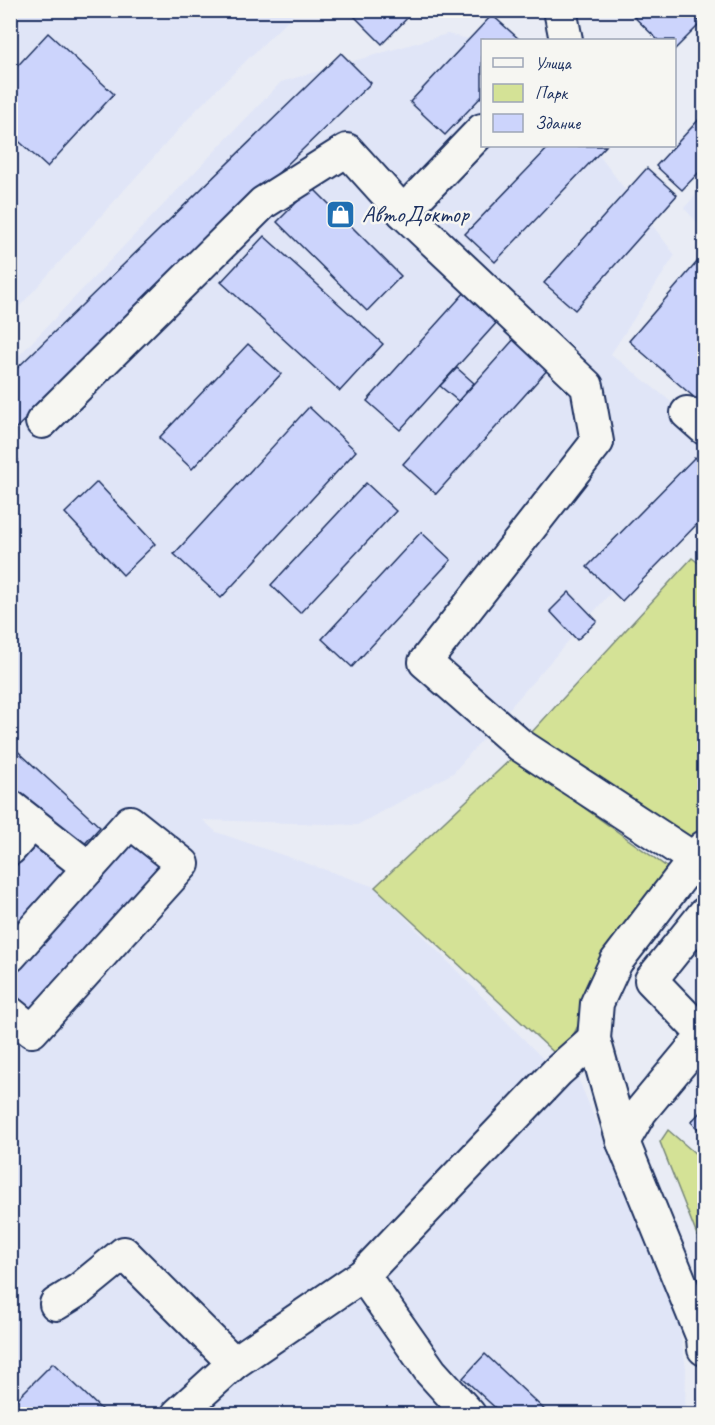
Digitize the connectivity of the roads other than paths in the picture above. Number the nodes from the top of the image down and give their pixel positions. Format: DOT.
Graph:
graph roads {
  1 [pos="560,10"];
  2 [pos="566,39"];
  3 [pos="481,132"];
  4 [pos="403,212"];
  5 [pos="42,422"];
  6 [pos="21,815"];
  7 [pos="10,849"];
  8 [pos="700,853"];
  9 [pos="89,868"];
  10 [pos="705,914"];
  11 [pos="10,956"];
  12 [pos="10,1013"];
  13 [pos="594,1039"];
  14 [pos="623,1142"];
  15 [pos="363,1275"];
  16 [pos="56,1304"];
  17 [pos="705,1349"];
  18 [pos="234,1363"];
  19 [pos="178,1414"];
  20 [pos="469,1414"];
  1 -- 2 [label="street"];
  3 -- 4 [label="street"];
  4 -- 5 [label="street"];
  4 -- 8 [label="street"];
  6 -- 7 [label="street"];
  6 -- 9 [label="street"];
  8 -- 13 [label="street"];
  9 -- 11 [label="street"];
  9 -- 12 [label="street"];
  10 -- 14 [label="street"];
  13 -- 14 [label="street"];
  13 -- 15 [label="street"];
  14 -- 17 [label="street"];
  15 -- 18 [label="street"];
  15 -- 20 [label="street"];
  16 -- 18 [label="street"];
  18 -- 19 [label="street"];
}
